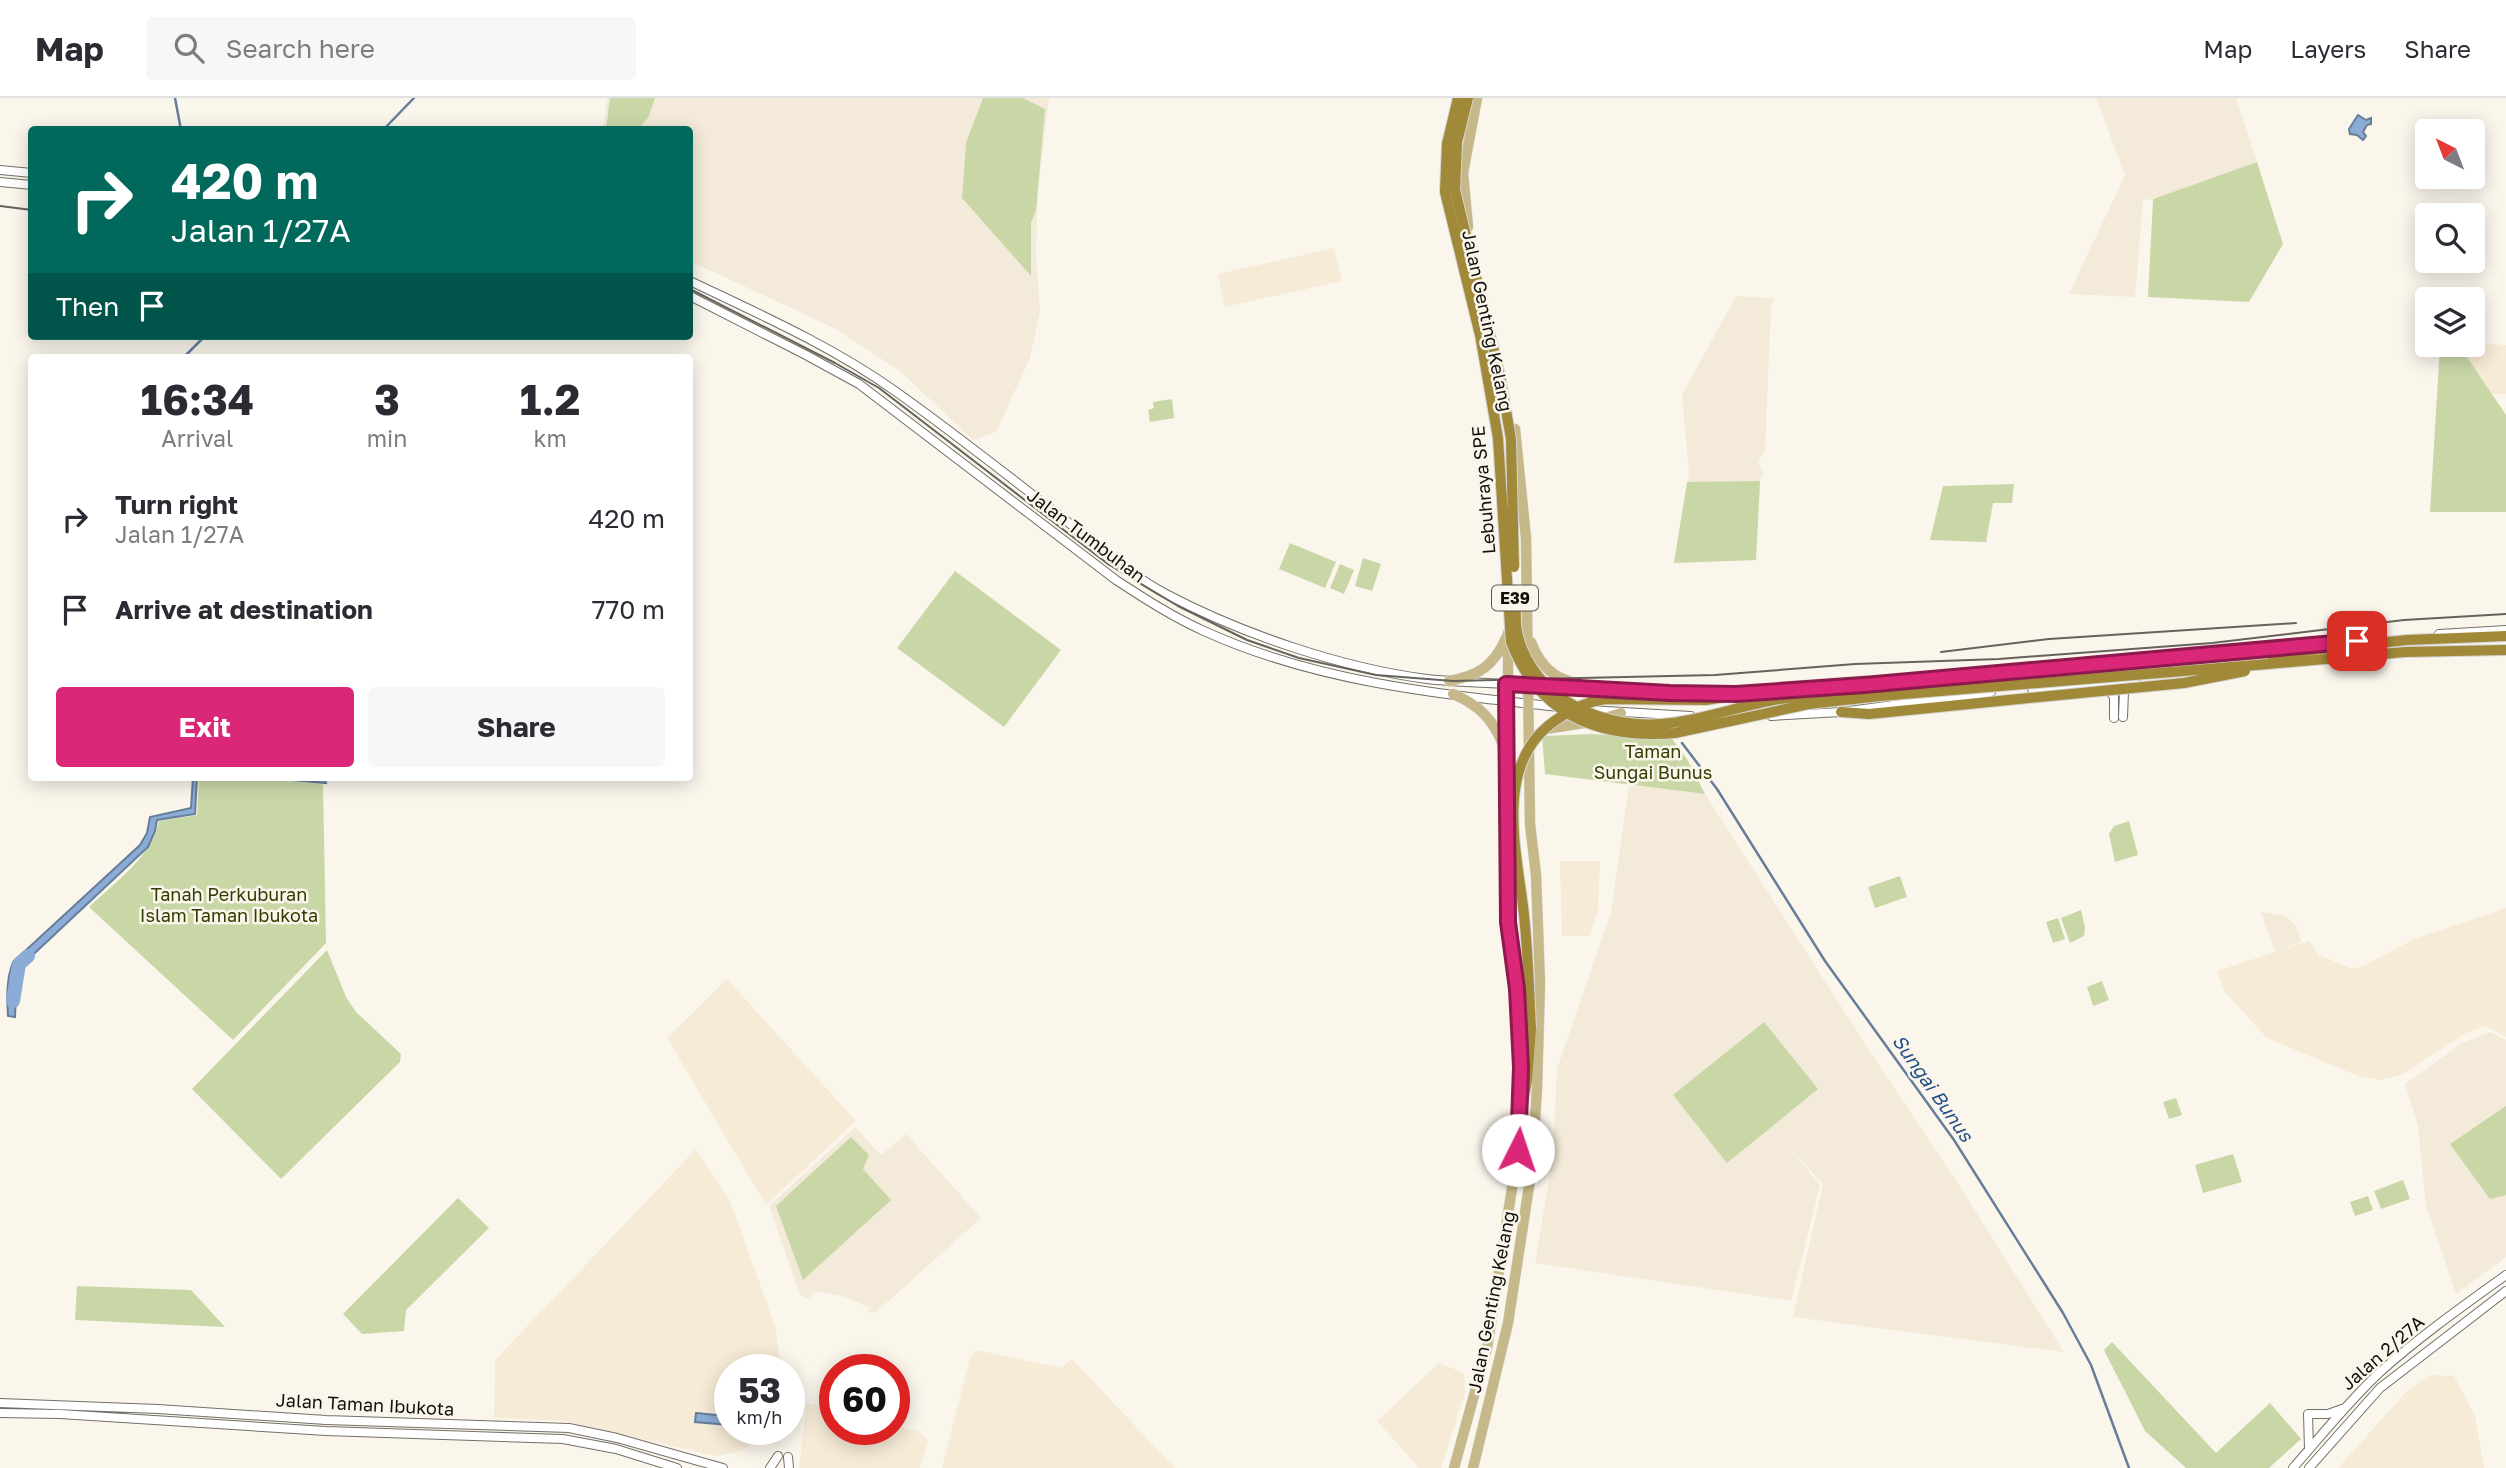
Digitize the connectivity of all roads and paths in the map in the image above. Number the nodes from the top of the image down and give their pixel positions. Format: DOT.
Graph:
graph roads {
  1 [pos="1456,98"];
  2 [pos="1468,98"];
  3 [pos="1476,98"];
  4 [pos="1443,148"];
  5 [pos="1466,152"];
  6 [pos="0,170"];
  7 [pos="28,173"];
  8 [pos="0,182"];
  9 [pos="28,185"];
  10 [pos="693,282"];
  11 [pos="693,298"];
  12 [pos="966,444"];
  13 [pos="955,457"];
  14 [pos="1011,478"];
  15 [pos="1001,491"];
  16 [pos="1142,579"];
  17 [pos="1145,598"];
  18 [pos="1201,612"];
  19 [pos="1237,627"];
  20 [pos="2506,630"];
  21 [pos="1204,631"];
  22 [pos="1528,632"];
  23 [pos="1508,633"];
  24 [pos="2506,636"];
  25 [pos="1241,645"];
  26 [pos="2506,651"];
  27 [pos="2268,664"];
  28 [pos="2136,680"];
  29 [pos="1449,681"];
  30 [pos="1944,681"];
  31 [pos="1506,684"];
  32 [pos="1528,684"];
  33 [pos="2095,684"];
  34 [pos="1555,686"];
  35 [pos="1594,688"];
  36 [pos="1453,694"];
  37 [pos="1506,701"];
  38 [pos="1528,703"];
  39 [pos="1556,706"];
  40 [pos="1841,712"];
  41 [pos="1621,713"];
  42 [pos="1529,740"];
  43 [pos="1506,754"];
  44 [pos="1538,920"];
  45 [pos="1508,922"];
  46 [pos="1521,1112"];
  47 [pos="2506,1275"];
  48 [pos="2506,1291"];
  49 [pos="0,1403"];
  50 [pos="2345,1408"];
  51 [pos="0,1413"];
  52 [pos="2309,1449"];
  53 [pos="778,1456"];
  54 [pos="788,1457"];
  55 [pos="677,1468"];
  56 [pos="723,1468"];
  57 [pos="770,1468"];
  58 [pos="789,1468"];
  59 [pos="1454,1468"];
  60 [pos="1474,1468"];
  61 [pos="2293,1468"];
  62 [pos="2309,1468"];
  1 -- 4 [label="main road, Jalan Genting Kelang"];
  1 -- 27 [label="highway, Lebuhraya SPE / E39, bridge"];
  2 -- 30 [label="highway, Lebuhraya SPE / E39, bridge"];
  3 -- 5 [label="main road, Jalan Genting Kelang"];
  4 -- 5 [label="main road"];
  4 -- 23 [label="main road, Jalan Genting Kelang"];
  5 -- 22 [label="main road, Jalan Genting Kelang"];
  6 -- 7 [label="main road"];
  8 -- 9 [label="main road"];
  10 -- 12 [label="main road, Jalan Tumbuhan"];
  11 -- 13 [label="main road, Jalan Tumbuhan"];
  12 -- 13 [label="main road"];
  12 -- 14 [label="main road, Jalan Tumbuhan"];
  13 -- 15 [label="main road, Jalan Tumbuhan"];
  14 -- 15 [label="main road"];
  14 -- 16 [label="main road, Jalan Tumbuhan"];
  15 -- 17 [label="main road, Jalan Tumbuhan"];
  16 -- 17 [label="main road"];
  16 -- 18 [label="main road, Jalan Tumbuhan"];
  17 -- 21 [label="main road, Jalan Tumbuhan"];
  18 -- 19 [label="main road, Jalan Tumbuhan"];
  18 -- 21 [label="main road"];
  19 -- 25 [label="main road"];
  19 -- 29 [label="main road, Jalan Tumbuhan"];
  20 -- 35 [label="main road, Jalan Tumbuhan"];
  21 -- 25 [label="main road, Jalan Tumbuhan"];
  22 -- 32 [label="main road, Jalan Genting Kelang"];
  22 -- 35 [label="main road"];
  23 -- 29 [label="main road"];
  23 -- 31 [label="main road, Jalan Genting Kelang"];
  24 -- 30 [label="highway, Lebuhraya SPE / E39"];
  25 -- 36 [label="main road, Jalan Tumbuhan"];
  26 -- 27 [label="highway, Lebuhraya SPE / E39"];
  26 -- 28 [label="main road, Jalan Tumbuhan"];
  27 -- 40 [label="highway, bridge"];
  28 -- 33 [label="main road, Jalan Tumbuhan"];
  28 -- 33 [label="main road"];
  29 -- 31 [label="main road, Jalan Tumbuhan"];
  30 -- 46 [label="highway, E39, bridge"];
  31 -- 32 [label="main road, Jalan Tumbuhan"];
  31 -- 37 [label="main road, Jalan Genting Kelang"];
  32 -- 34 [label="main road, Jalan Tumbuhan"];
  32 -- 38 [label="main road, Jalan Genting Kelang"];
  33 -- 40 [label="main road, Jalan Tumbuhan"];
  34 -- 35 [label="main road, Jalan Tumbuhan"];
  34 -- 39 [label="main road"];
  36 -- 37 [label="main road, Jalan Tumbuhan"];
  36 -- 43 [label="main road"];
  37 -- 38 [label="main road, Jalan Tumbuhan"];
  37 -- 43 [label="main road, Jalan Genting Kelang"];
  38 -- 39 [label="main road, Jalan Tumbuhan"];
  38 -- 42 [label="main road, Jalan Genting Kelang"];
  39 -- 41 [label="main road, Jalan Tumbuhan"];
  40 -- 41 [label="main road, Jalan Tumbuhan"];
  41 -- 42 [label="main road"];
  42 -- 44 [label="main road, Jalan Genting Kelang"];
  43 -- 45 [label="main road, Jalan Genting Kelang"];
  44 -- 45 [label="main road"];
  44 -- 60 [label="main road, Jalan Genting Kelang"];
  45 -- 46 [label="main road, Jalan Genting Kelang"];
  46 -- 59 [label="main road, Jalan Genting Kelang"];
  47 -- 50 [label="main road, Jalan 2/27A"];
  48 -- 62 [label="main road, Jalan 2/27A"];
  49 -- 56 [label="main road, Jalan Taman Ibukota"];
  50 -- 52 [label="main road, Jalan 2/27A"];
  50 -- 52 [label="main road"];
  51 -- 55 [label="main road, Jalan Taman Ibukota"];
  52 -- 61 [label="main road, Jalan 2/27A"];
  53 -- 57 [label="main road"];
  54 -- 58 [label="main road"];
}
